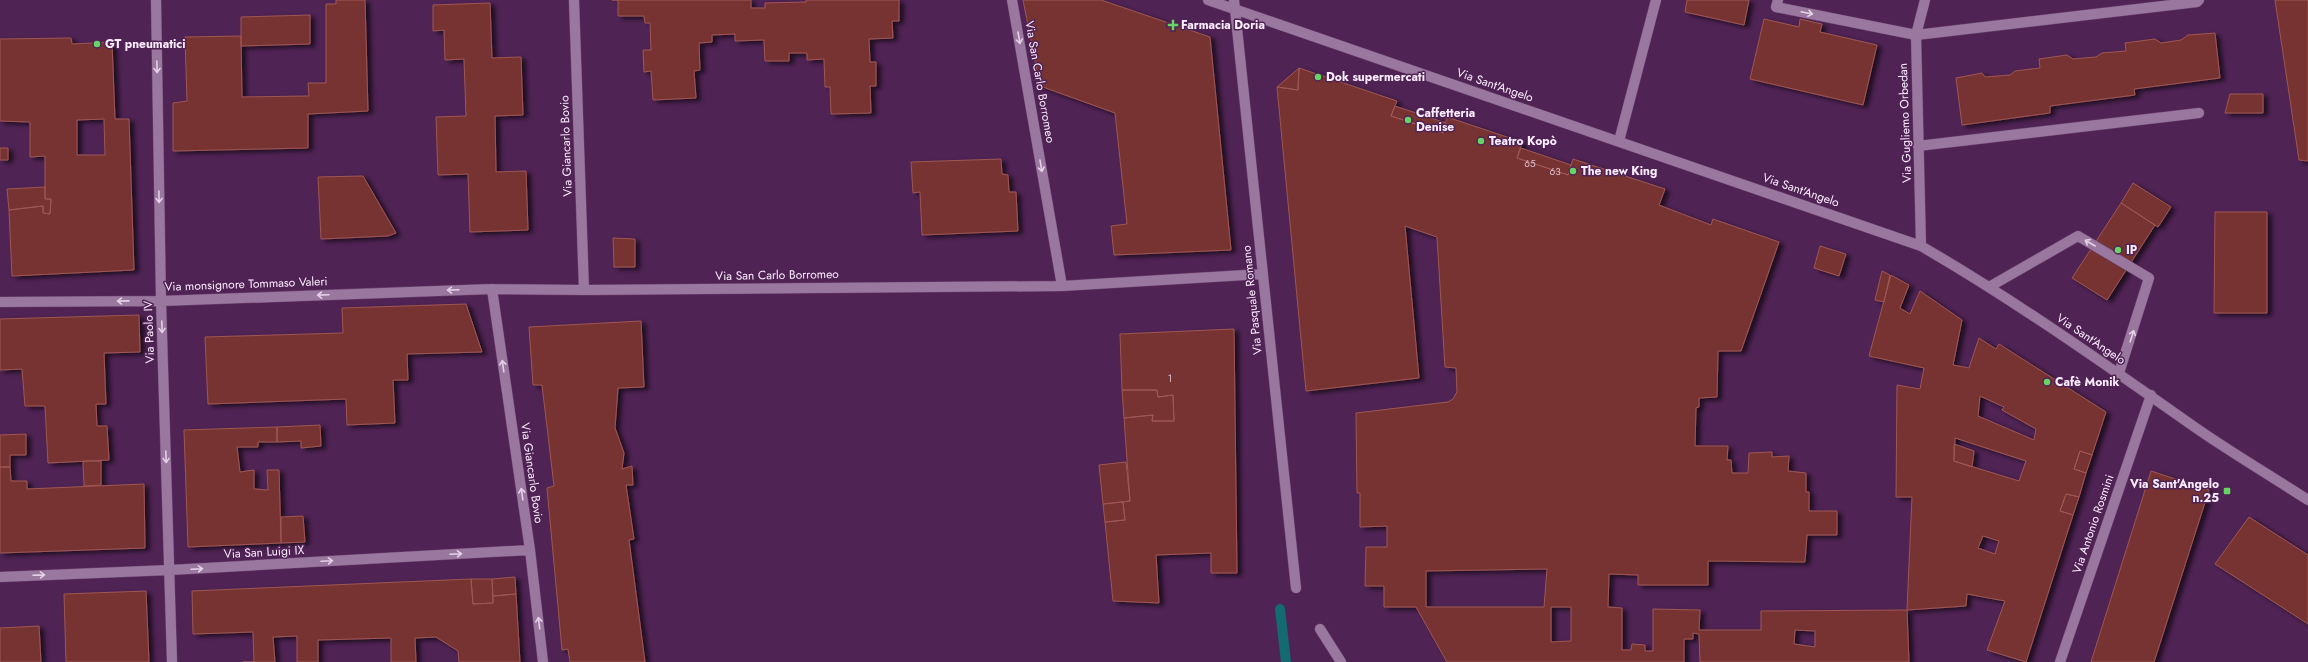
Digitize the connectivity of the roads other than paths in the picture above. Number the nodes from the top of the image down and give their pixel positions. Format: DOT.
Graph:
graph roads {
  1 [pos="156,0"];
  2 [pos="574,0"];
  3 [pos="1012,0"];
  4 [pos="1208,0"];
  5 [pos="1656,0"];
  6 [pos="1778,0"];
  7 [pos="1925,0"];
  8 [pos="2199,0"];
  9 [pos="1235,4"];
  10 [pos="1916,35"];
  11 [pos="2199,113"];
  12 [pos="1619,141"];
  13 [pos="1918,146"];
  14 [pos="1922,246"];
  15 [pos="1262,274"];
  16 [pos="1062,286"];
  17 [pos="1989,287"];
  18 [pos="492,289"];
  19 [pos="584,290"];
  20 [pos="160,301"];
  21 [pos="0,302"];
  22 [pos="2119,373"];
  23 [pos="2151,395"];
  24 [pos="2308,500"];
  25 [pos="530,550"];
  26 [pos="170,570"];
  27 [pos="0,577"];
  28 [pos="1296,588"];
  29 [pos="1320,630"];
  30 [pos="172,662"];
  31 [pos="543,662"];
  32 [pos="1341,662"];
  33 [pos="2060,662"];
  1 -- 20 [label="street, Via Paolo IV, one-way"];
  2 -- 19 [label="street, Via Giancarlo Bovio"];
  3 -- 16 [label="street, Via San Carlo Borromeo, one-way"];
  4 -- 9 [label="street, Via Sant'Angelo"];
  5 -- 12 [label="street"];
  6 -- 10 [label="street, one-way"];
  7 -- 10 [label="street, Via Gugliemo Orbedan"];
  8 -- 10 [label="street"];
  9 -- 12 [label="street, Via Sant'Angelo"];
  9 -- 15 [label="street, Via Pasquale Romano"];
  10 -- 13 [label="street, Via Gugliemo Orbedan"];
  11 -- 13 [label="street"];
  12 -- 14 [label="street, Via Sant'Angelo"];
  13 -- 14 [label="street, Via Gugliemo Orbedan"];
  14 -- 17 [label="street, Via Sant'Angelo"];
  15 -- 16 [label="street, Via San Carlo Borromeo"];
  15 -- 28 [label="street, Via Pasquale Romano"];
  16 -- 19 [label="street, Via San Carlo Borromeo"];
  17 -- 22 [label="street, Via Sant'Angelo"];
  22 -- 17 [label="street, one-way"];
  18 -- 19 [label="street, Via San Carlo Borromeo"];
  18 -- 20 [label="street, Via monsignore Tommaso Valeri, one-way"];
  25 -- 18 [label="street, Via Giancarlo Bovio, one-way"];
  20 -- 21 [label="street, Via monsignore Tommaso Valeri, one-way"];
  20 -- 26 [label="street, Via Paolo IV, one-way"];
  22 -- 23 [label="street, Via Sant'Angelo"];
  23 -- 24 [label="street, Via Sant'Angelo"];
  23 -- 33 [label="street, Via Antonio Rosmini"];
  26 -- 25 [label="street, Via San Luigi IX, one-way"];
  31 -- 25 [label="street, Via Giancarlo Bovio, one-way"];
  27 -- 26 [label="street, Via San Luigi IX, one-way"];
  26 -- 30 [label="street, Via Paolo IV"];
  29 -- 32 [label="street"];
}
